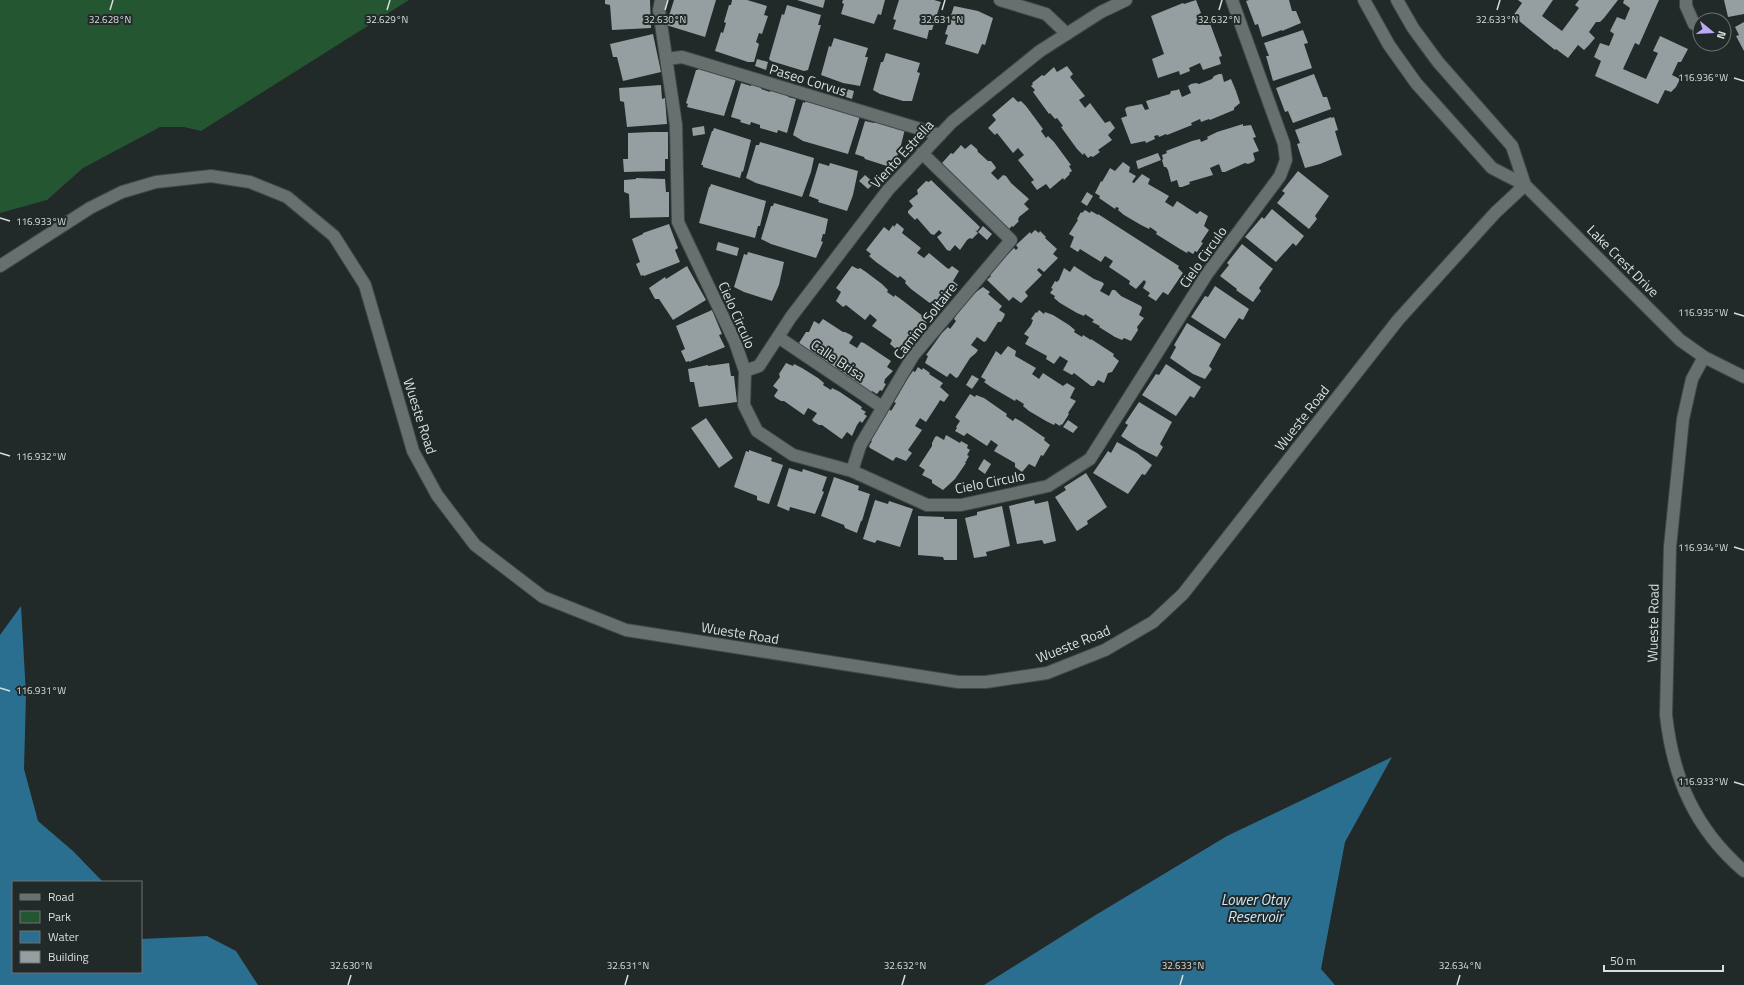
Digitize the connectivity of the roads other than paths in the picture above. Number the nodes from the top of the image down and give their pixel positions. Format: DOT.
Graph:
graph roads {
  1 [pos="662,0"];
  2 [pos="1000,0"];
  3 [pos="1126,0"];
  4 [pos="1232,0"];
  5 [pos="1364,0"];
  6 [pos="1397,0"];
  7 [pos="1686,0"];
  8 [pos="1692,20"];
  9 [pos="1067,34"];
  10 [pos="667,59"];
  11 [pos="940,135"];
  12 [pos="922,153"];
  13 [pos="1525,185"];
  14 [pos="0,266"];
  15 [pos="778,337"];
  16 [pos="1704,357"];
  17 [pos="745,371"];
  18 [pos="1744,378"];
  19 [pos="882,407"];
  20 [pos="852,471"];
  21 [pos="1744,871"];
  1 -- 10 [label="street, Cielo Circulo"];
  2 -- 9 [label="street"];
  3 -- 9 [label="street, Viento Estrella"];
  4 -- 20 [label="street, Cielo Circulo"];
  5 -- 13 [label="street, Lake Crest Drive"];
  6 -- 13 [label="street, Lake Crest Drive"];
  7 -- 8 [label="street"];
  9 -- 11 [label="street, Viento Estrella"];
  10 -- 11 [label="street, Paseo Corvus"];
  10 -- 17 [label="street, Cielo Circulo"];
  11 -- 12 [label="street, Viento Estrella"];
  12 -- 15 [label="street, Viento Estrella"];
  12 -- 19 [label="street, Camino Soltaire"];
  13 -- 14 [label="street, Wueste Road"];
  13 -- 16 [label="street, Lake Crest Drive"];
  15 -- 17 [label="street, Viento Estrella"];
  15 -- 19 [label="street, Calle Brisa"];
  16 -- 18 [label="street, Lake Crest Drive"];
  16 -- 21 [label="street, Wueste Road"];
  17 -- 20 [label="street, Cielo Circulo"];
  19 -- 20 [label="street, Camino Soltaire"];
}
